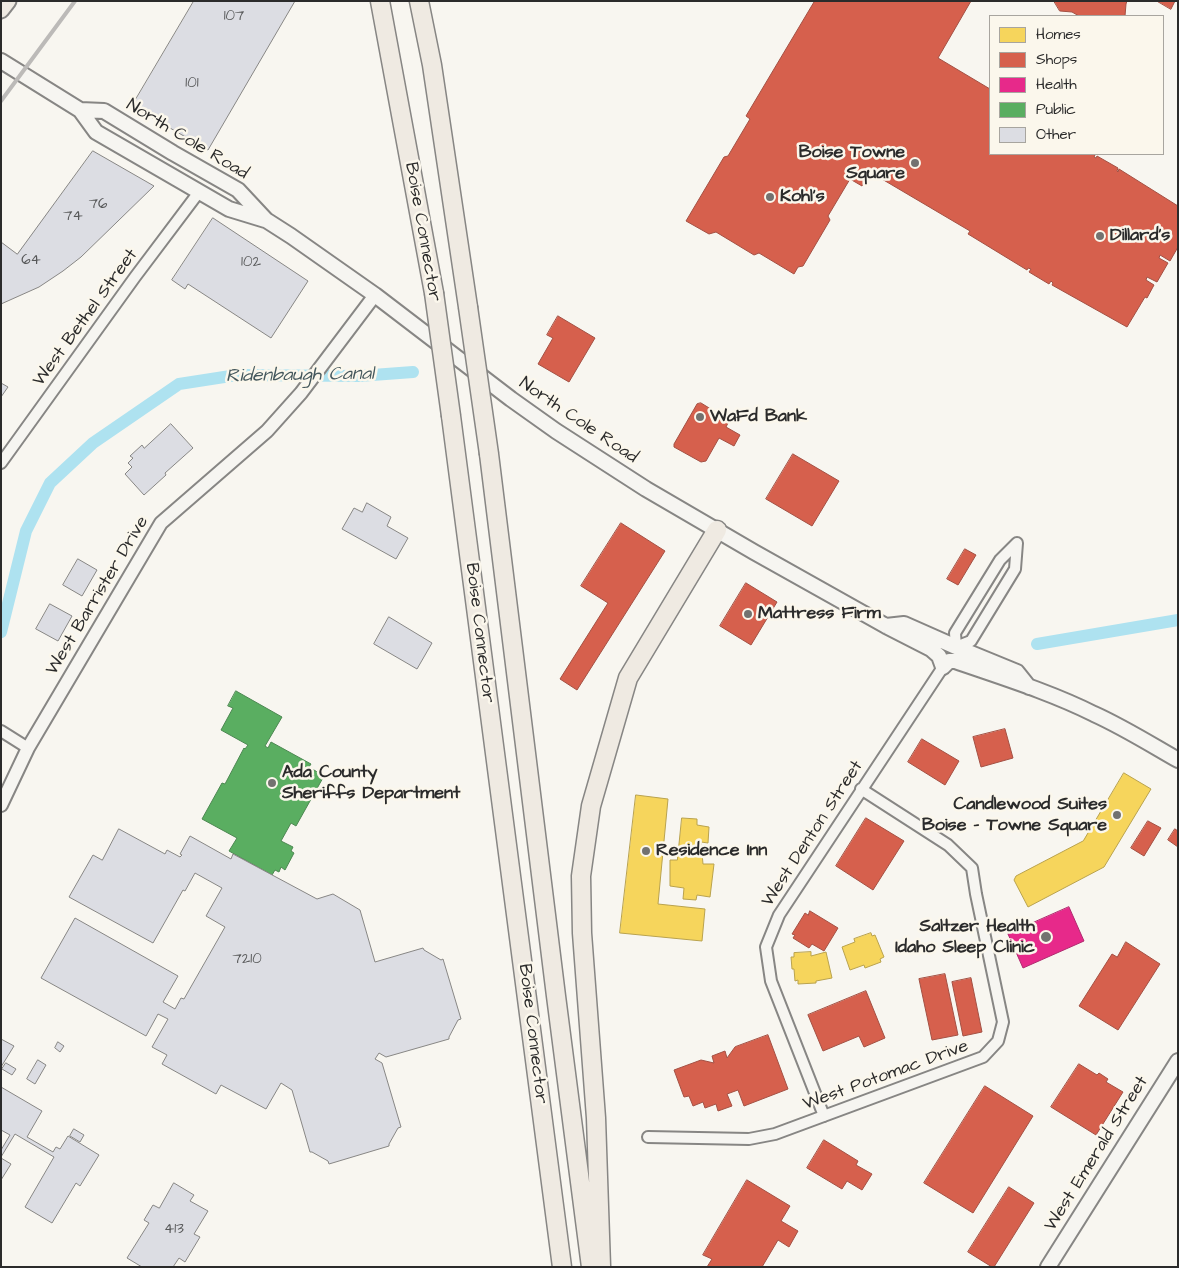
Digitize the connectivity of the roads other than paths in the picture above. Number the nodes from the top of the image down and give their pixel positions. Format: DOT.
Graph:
graph roads {
  1 [pos="8,1"];
  2 [pos="380,1"];
  3 [pos="419,1"];
  4 [pos="1,10"];
  5 [pos="1,60"];
  6 [pos="80,110"];
  7 [pos="198,192"];
  8 [pos="266,220"];
  9 [pos="375,295"];
  10 [pos="1,463"];
  11 [pos="717,530"];
  12 [pos="886,626"];
  13 [pos="956,647"];
  14 [pos="943,667"];
  15 [pos="1030,688"];
  16 [pos="1,730"];
  17 [pos="28,748"];
  18 [pos="1178,760"];
  19 [pos="861,789"];
  20 [pos="1,805"];
  21 [pos="1178,1061"];
  22 [pos="824,1116"];
  23 [pos="648,1137"];
  24 [pos="562,1267"];
  25 [pos="591,1267"];
  26 [pos="602,1267"];
  27 [pos="1048,1267"];
  1 -- 4 [label="main road"];
  2 -- 24 [label="highway, Boise Connector, bridge"];
  3 -- 25 [label="highway, Boise Connector, bridge"];
  5 -- 6 [label="main road, North Cole Road"];
  6 -- 7 [label="main road, North Cole Road"];
  6 -- 8 [label="main road, North Cole Road"];
  7 -- 8 [label="main road, North Cole Road"];
  7 -- 10 [label="street, West Bethel Street"];
  8 -- 9 [label="main road, North Cole Road"];
  9 -- 11 [label="main road, North Cole Road"];
  9 -- 17 [label="street, West Barrister Drive"];
  11 -- 12 [label="main road, North Cole Road"];
  11 -- 26 [label="highway"];
  12 -- 13 [label="main road, North Cole Road"];
  12 -- 14 [label="main road, North Cole Road"];
  13 -- 13 [label="street"];
  13 -- 15 [label="main road, North Cole Road"];
  14 -- 15 [label="main road, North Cole Road"];
  14 -- 19 [label="street, West Denton Street"];
  15 -- 18 [label="main road, North Cole Road"];
  16 -- 17 [label="street"];
  17 -- 20 [label="street, West Barrister Drive"];
  19 -- 22 [label="street, West Denton Street"];
  19 -- 22 [label="street, West Potomac Drive"];
  21 -- 27 [label="main road, West Emerald Street"];
  22 -- 23 [label="street, West Potomac Drive"];
}
